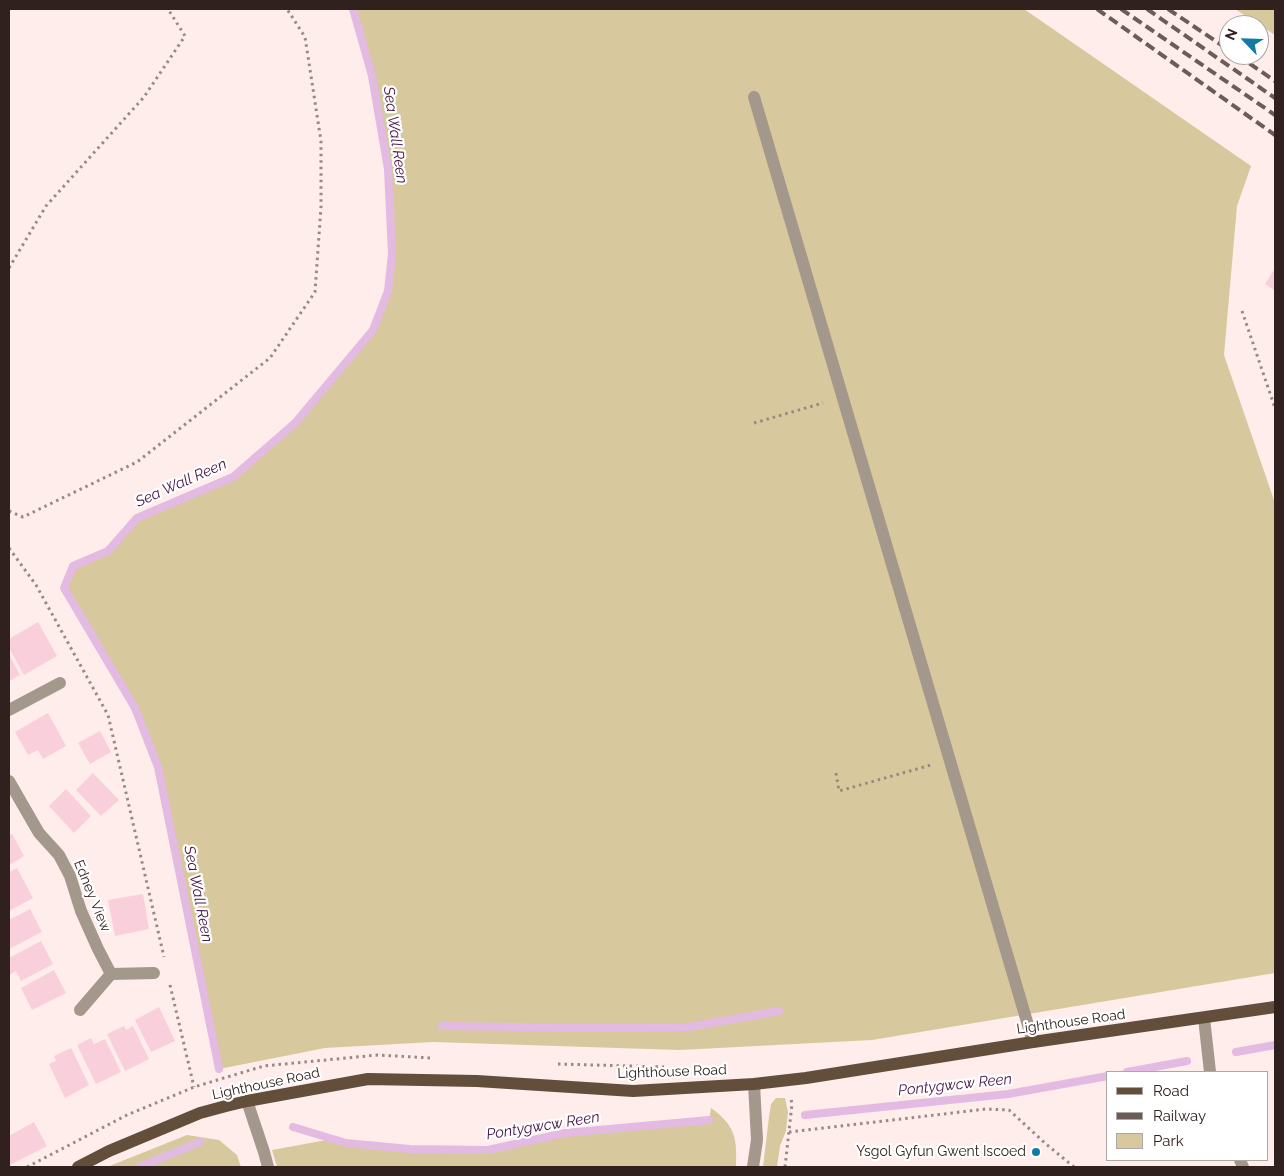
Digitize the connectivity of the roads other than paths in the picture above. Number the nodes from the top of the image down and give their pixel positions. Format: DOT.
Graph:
graph roads {
  1 [pos="754,97"];
  2 [pos="60,684"];
  3 [pos="9,710"];
  4 [pos="9,781"];
  5 [pos="154,973"];
  6 [pos="111,974"];
  7 [pos="1275,1007"];
  8 [pos="80,1010"];
  9 [pos="1204,1018"];
  10 [pos="1033,1042"];
  11 [pos="1210,1071"];
  12 [pos="754,1084"];
  13 [pos="247,1101"];
  14 [pos="78,1167"];
  15 [pos="268,1167"];
  16 [pos="754,1167"];
  1 -- 10 [label="street"];
  2 -- 3 [label="street"];
  4 -- 6 [label="street, Edney View"];
  5 -- 6 [label="street"];
  6 -- 8 [label="street"];
  7 -- 9 [label="main road, Lighthouse Road"];
  9 -- 10 [label="main road, Lighthouse Road"];
  9 -- 11 [label="street"];
  10 -- 12 [label="main road, Lighthouse Road"];
  12 -- 13 [label="main road, Lighthouse Road"];
  12 -- 16 [label="street"];
  13 -- 14 [label="main road, Lighthouse Road"];
  13 -- 15 [label="street"];
}
